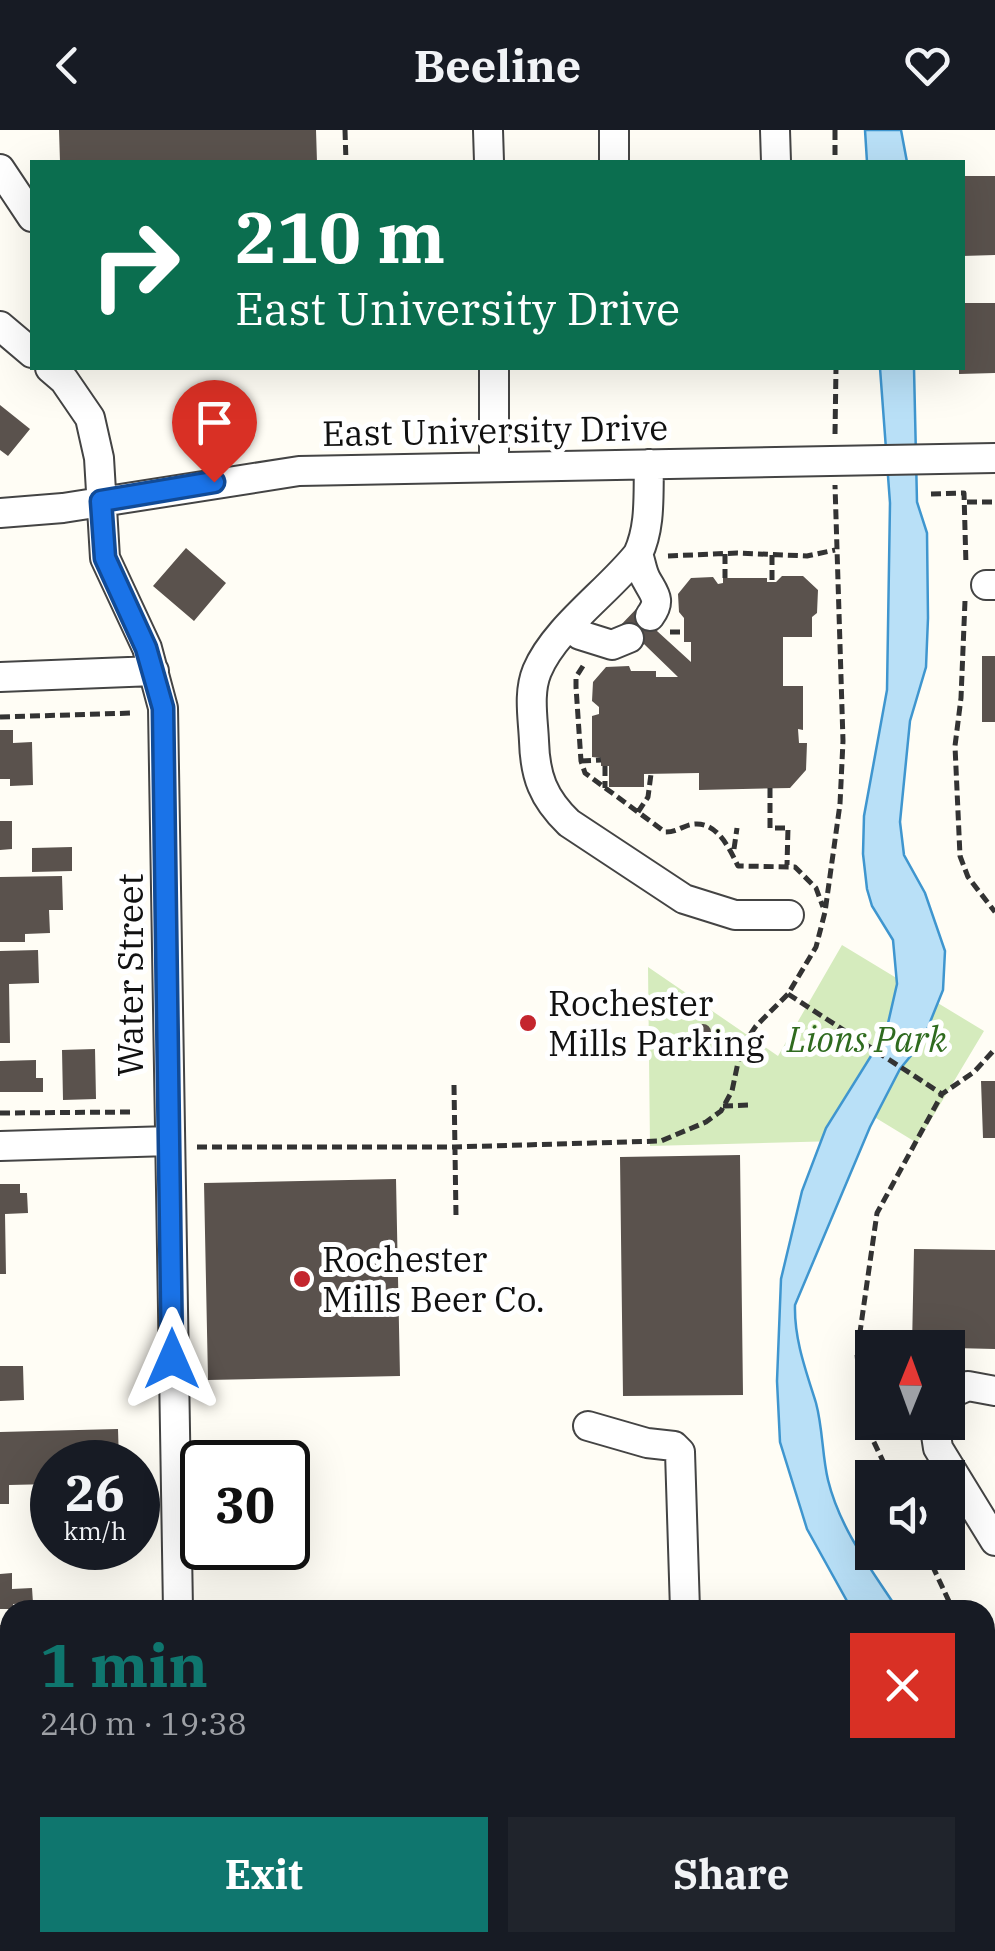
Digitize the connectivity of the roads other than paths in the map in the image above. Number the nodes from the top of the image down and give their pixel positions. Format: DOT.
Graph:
graph roads {
  1 [pos="488,130"];
  2 [pos="614,130"];
  3 [pos="775,130"];
  4 [pos="489,160"];
  5 [pos="614,160"];
  6 [pos="776,160"];
  7 [pos="0,169"];
  8 [pos="30,214"];
  9 [pos="0,326"];
  10 [pos="30,351"];
  11 [pos="52,370"];
  12 [pos="494,370"];
  13 [pos="995,458"];
  14 [pos="648,464"];
  15 [pos="494,466"];
  16 [pos="101,501"];
  17 [pos="0,512"];
  18 [pos="652,555"];
  19 [pos="650,616"];
  20 [pos="575,622"];
  21 [pos="629,638"];
  22 [pos="154,671"];
  23 [pos="0,676"];
  24 [pos="789,915"];
  25 [pos="180,1144"];
  26 [pos="0,1146"];
  27 [pos="965,1387"];
  28 [pos="995,1391"];
  29 [pos="588,1426"];
  30 [pos="937,1440"];
  31 [pos="995,1540"];
  32 [pos="178,1600"];
  33 [pos="685,1600"];
  1 -- 4 [label="street"];
  2 -- 5 [label="street"];
  3 -- 6 [label="street"];
  7 -- 8 [label="street"];
  9 -- 10 [label="street"];
  11 -- 16 [label="street, Water Street"];
  12 -- 15 [label="street"];
  13 -- 14 [label="street, East University Drive"];
  14 -- 15 [label="street, East University Drive"];
  14 -- 18 [label="street"];
  15 -- 16 [label="street, East University Drive"];
  16 -- 17 [label="street, East University Drive"];
  16 -- 22 [label="street, Water Street"];
  18 -- 19 [label="street"];
  18 -- 20 [label="street"];
  20 -- 21 [label="street"];
  20 -- 24 [label="street"];
  22 -- 23 [label="street"];
  22 -- 25 [label="street, Water Street"];
  25 -- 26 [label="street"];
  25 -- 32 [label="street, Water Street"];
  27 -- 28 [label="street"];
  29 -- 33 [label="street"];
  30 -- 31 [label="street"];
}
